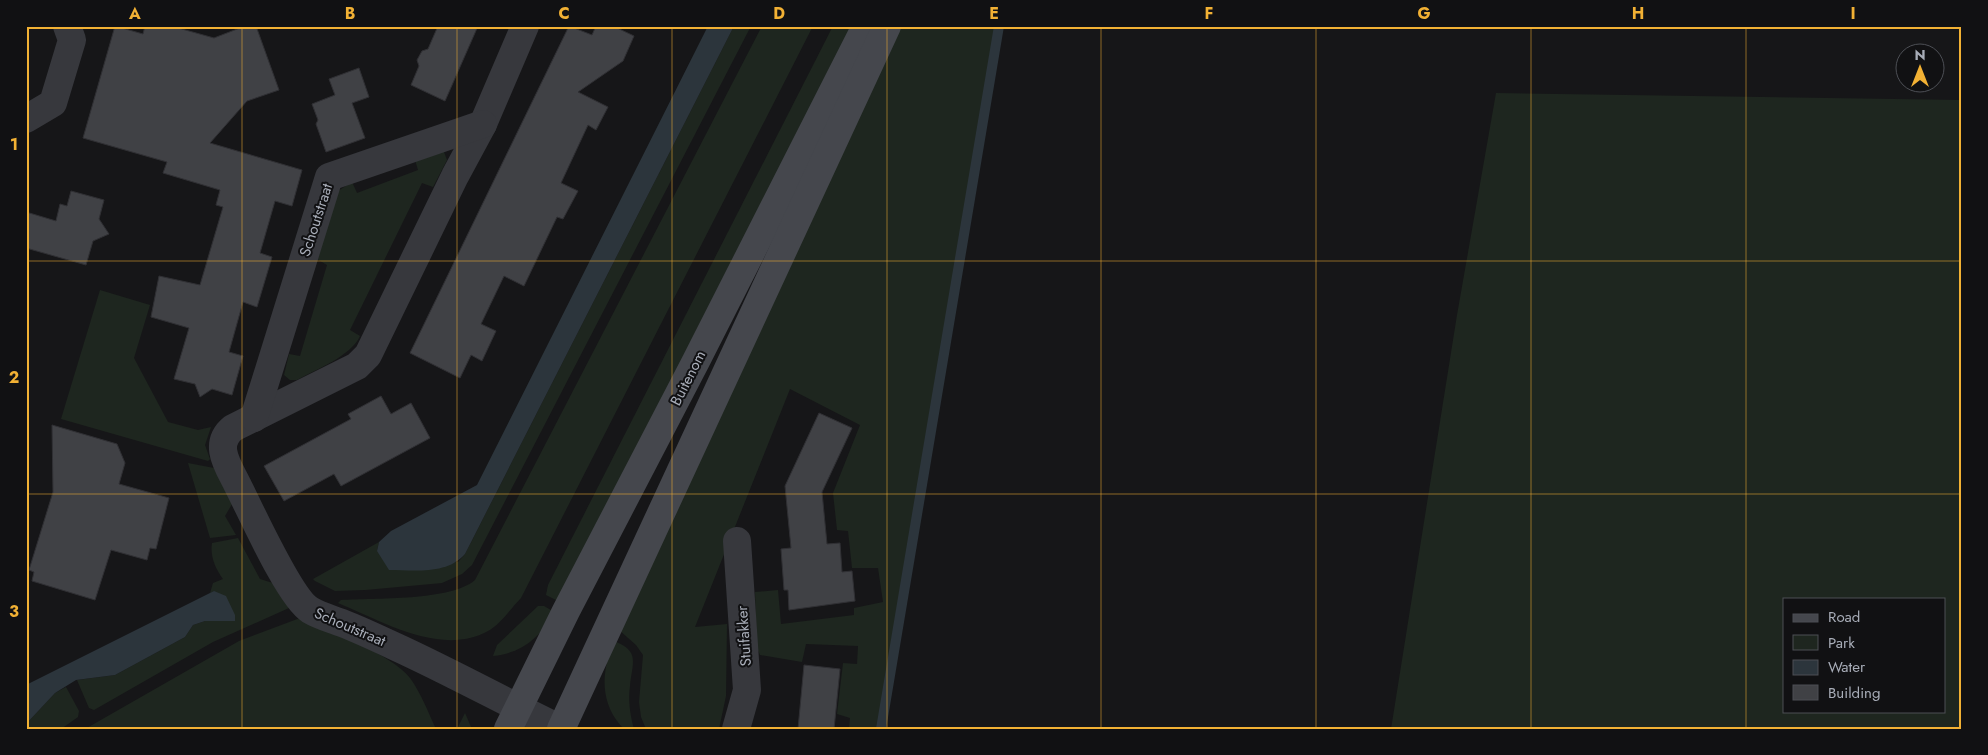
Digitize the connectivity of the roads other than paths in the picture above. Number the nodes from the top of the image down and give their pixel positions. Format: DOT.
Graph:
graph roads {
  1 [pos="67,26"];
  2 [pos="526,26"];
  3 [pos="866,26"];
  4 [pos="887,26"];
  5 [pos="26,119"];
  6 [pos="483,124"];
  7 [pos="254,418"];
  8 [pos="737,541"];
  9 [pos="513,719"];
  10 [pos="561,729"];
  11 [pos="736,729"];
  1 -- 5 [label="street"];
  2 -- 6 [label="street, Schoutstraat"];
  3 -- 9 [label="main road, Buitenom"];
  4 -- 10 [label="main road"];
  6 -- 7 [label="street, Schoutstraat"];
  6 -- 7 [label="street, Schoutstraat"];
  7 -- 9 [label="street, Schoutstraat"];
  8 -- 11 [label="street, Stuifakker"];
  9 -- 10 [label="street"];
}
